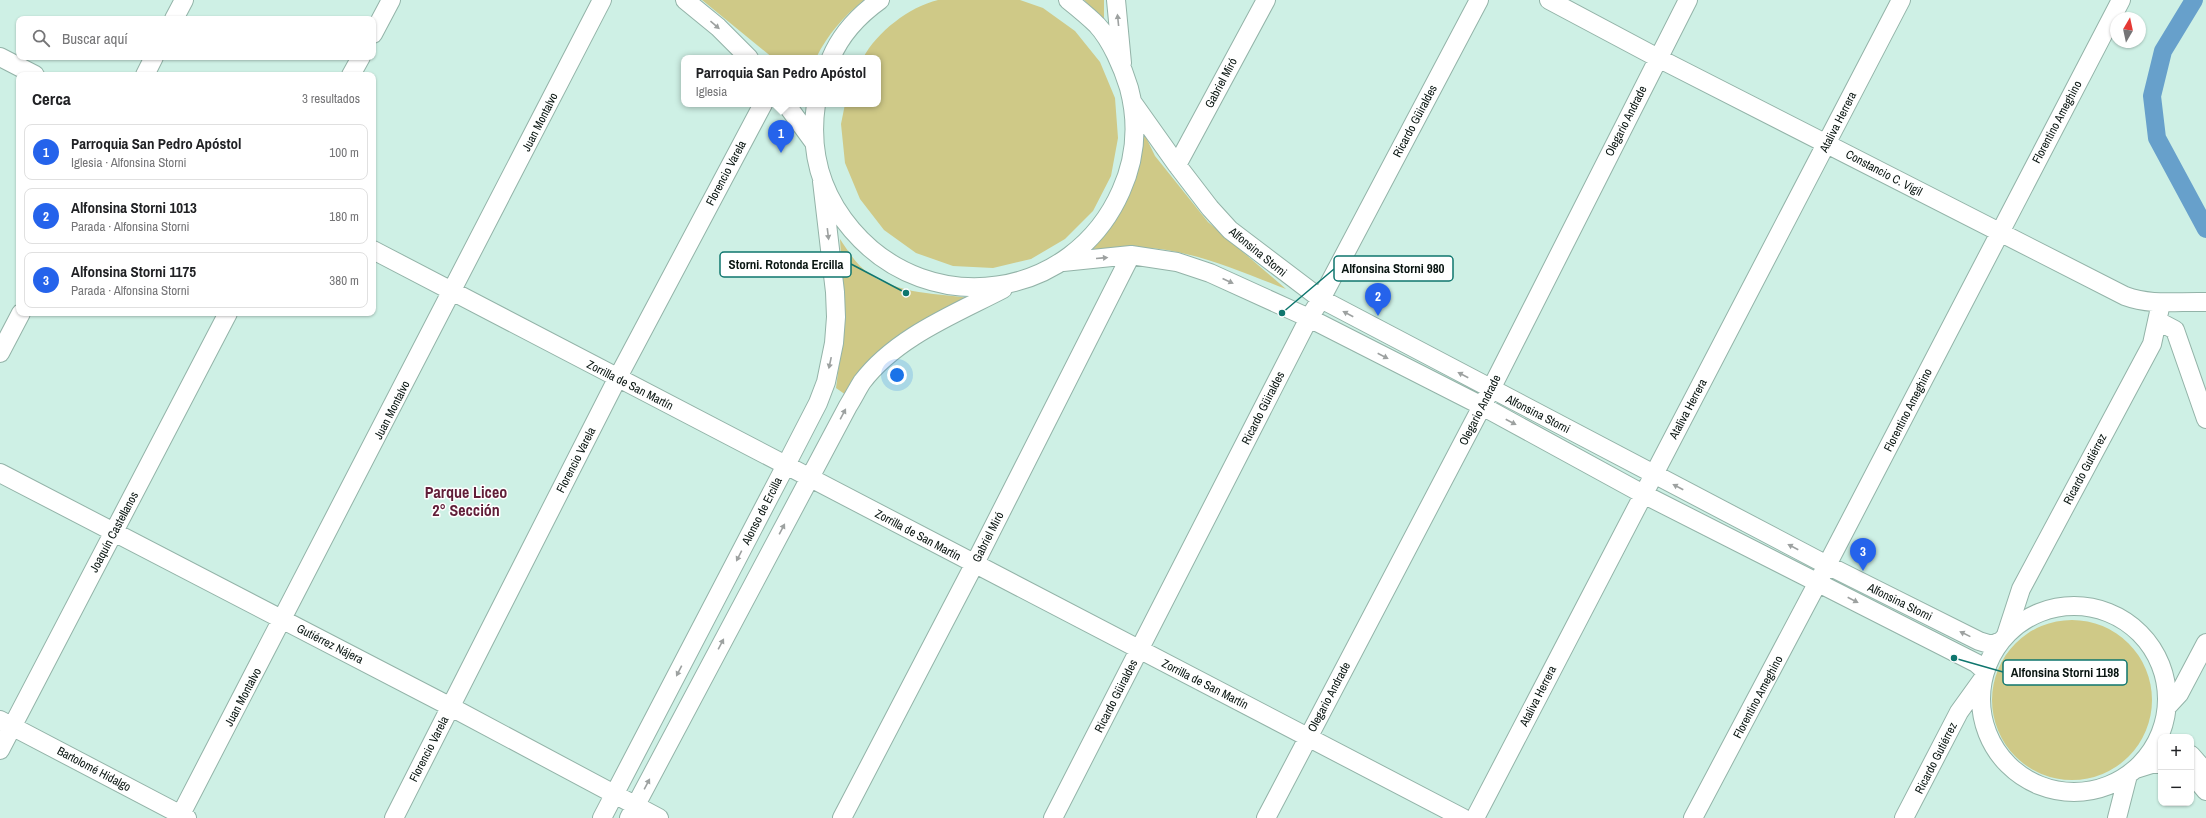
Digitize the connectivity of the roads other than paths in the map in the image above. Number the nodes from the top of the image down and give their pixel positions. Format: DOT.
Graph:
graph roads {
  1 [pos="184,0"];
  2 [pos="391,0"];
  3 [pos="602,0"];
  4 [pos="685,0"];
  5 [pos="880,0"];
  6 [pos="1068,0"];
  7 [pos="1116,0"];
  8 [pos="1266,0"];
  9 [pos="1479,0"];
  10 [pos="1549,0"];
  11 [pos="1688,0"];
  12 [pos="1901,0"];
  13 [pos="2121,0"];
  14 [pos="176,16"];
  15 [pos="376,28"];
  16 [pos="746,55"];
  17 [pos="832,55"];
  18 [pos="0,57"];
  19 [pos="1658,58"];
  20 [pos="152,60"];
  21 [pos="360,60"];
  22 [pos="1123,68"];
  23 [pos="29,72"];
  24 [pos="146,72"];
  25 [pos="354,72"];
  26 [pos="1133,103"];
  27 [pos="761,107"];
  28 [pos="788,107"];
  29 [pos="816,107"];
  30 [pos="813,141"];
  31 [pos="1827,143"];
  32 [pos="1177,165"];
  33 [pos="822,181"];
  34 [pos="1999,233"];
  35 [pos="376,252"];
  36 [pos="1131,255"];
  37 [pos="1063,262"];
  38 [pos="1014,283"];
  39 [pos="453,291"];
  40 [pos="1321,299"];
  41 [pos="2206,302"];
  42 [pos="2161,303"];
  43 [pos="19,316"];
  44 [pos="226,316"];
  45 [pos="1309,318"];
  46 [pos="2158,321"];
  47 [pos="0,353"];
  48 [pos="617,379"];
  49 [pos="1491,389"];
  50 [pos="1482,406"];
  51 [pos="2206,419"];
  52 [pos="786,465"];
  53 [pos="0,474"];
  54 [pos="1654,474"];
  55 [pos="810,478"];
  56 [pos="1643,494"];
  57 [pos="114,532"];
  58 [pos="974,565"];
  59 [pos="1827,565"];
  60 [pos="1818,582"];
  61 [pos="283,620"];
  62 [pos="2004,638"];
  63 [pos="2206,643"];
  64 [pos="1139,651"];
  65 [pos="1984,675"];
  66 [pos="451,706"];
  67 [pos="2166,710"];
  68 [pos="6,723"];
  69 [pos="2173,734"];
  70 [pos="1309,737"];
  71 [pos="0,750"];
  72 [pos="2194,758"];
  73 [pos="2158,764"];
  74 [pos="2132,772"];
  75 [pos="2206,772"];
  76 [pos="2194,777"];
  77 [pos="2206,791"];
  78 [pos="615,794"];
  79 [pos="632,812"];
  80 [pos="183,817"];
  81 [pos="394,818"];
  82 [pos="602,818"];
  83 [pos="659,818"];
  84 [pos="842,818"];
  85 [pos="1053,818"];
  86 [pos="1266,818"];
  87 [pos="1463,818"];
  88 [pos="1475,818"];
  89 [pos="1693,818"];
  90 [pos="1904,818"];
  91 [pos="2117,818"];
  1 -- 14 [label="street"];
  2 -- 15 [label="street"];
  3 -- 39 [label="street, Juan Montalvo"];
  4 -- 16 [label="street, one-way"];
  5 -- 17 [label="street"];
  6 -- 22 [label="street"];
  22 -- 7 [label="street, one-way"];
  8 -- 32 [label="street, Gabriel Miró"];
  9 -- 40 [label="street, Ricardo Güiraldes"];
  10 -- 19 [label="street, Constancio C. Vigil"];
  11 -- 19 [label="street, Olegario Andrade"];
  12 -- 31 [label="street, Ataliva Herrera"];
  13 -- 34 [label="street, Florentino Ameghino"];
  18 -- 23 [label="street"];
  19 -- 31 [label="street, Constancio C. Vigil"];
  19 -- 49 [label="street, Olegario Andrade"];
  20 -- 24 [label="street"];
  21 -- 25 [label="street"];
  22 -- 26 [label="street"];
  26 -- 32 [label="street, Alfonsina Storni"];
  26 -- 37 [label="street"];
  27 -- 48 [label="street, Florencio Varela"];
  28 -- 30 [label="street"];
  29 -- 30 [label="street"];
  30 -- 33 [label="street"];
  31 -- 34 [label="street, Constancio C. Vigil"];
  31 -- 54 [label="street, Ataliva Herrera"];
  32 -- 40 [label="street, Alfonsina Storni"];
  33 -- 38 [label="street"];
  33 -- 52 [label="street, Alonso de Ercilla, one-way"];
  34 -- 42 [label="street, Constancio C. Vigil"];
  34 -- 59 [label="street, Florentino Ameghino"];
  35 -- 39 [label="street, Zorrilla de San Martín"];
  37 -- 36 [label="street, Alfonsina Storni, one-way"];
  36 -- 45 [label="street, Alfonsina Storni, one-way"];
  36 -- 58 [label="street, Gabriel Miró"];
  37 -- 38 [label="street"];
  55 -- 38 [label="street, one-way"];
  39 -- 48 [label="street, Zorrilla de San Martín"];
  39 -- 61 [label="street, Juan Montalvo"];
  40 -- 45 [label="street, Ricardo Güiraldes"];
  49 -- 40 [label="street, Alfonsina Storni, one-way"];
  41 -- 42 [label="street, Constancio C. Vigil"];
  42 -- 46 [label="street, Ricardo Gutiérrez"];
  43 -- 47 [label="street"];
  44 -- 57 [label="street, Joaquín Castellanos"];
  45 -- 50 [label="street, Alfonsina Storni, one-way"];
  45 -- 64 [label="street, Ricardo Güiraldes"];
  46 -- 51 [label="street"];
  46 -- 62 [label="street, Ricardo Gutiérrez"];
  48 -- 52 [label="street, Zorrilla de San Martín"];
  48 -- 66 [label="street, Florencio Varela"];
  49 -- 50 [label="street, Olegario Andrade"];
  49 -- 54 [label="street, Alfonsina Storni"];
  50 -- 56 [label="street, Alfonsina Storni, one-way"];
  50 -- 70 [label="street, Olegario Andrade"];
  52 -- 55 [label="street, Zorrilla de San Martín"];
  52 -- 78 [label="street, Alonso de Ercilla, one-way"];
  53 -- 57 [label="street, Gutiérrez Nájera"];
  54 -- 56 [label="street, Ataliva Herrera"];
  59 -- 54 [label="street, Alfonsina Storni, one-way"];
  55 -- 58 [label="street, Zorrilla de San Martín"];
  79 -- 55 [label="street, one-way"];
  56 -- 60 [label="street, Alfonsina Storni"];
  56 -- 88 [label="street, Ataliva Herrera"];
  57 -- 61 [label="street, Gutiérrez Nájera"];
  57 -- 68 [label="street, Joaquín Castellanos"];
  58 -- 64 [label="street, Zorrilla de San Martín"];
  58 -- 84 [label="street, Gabriel Miró"];
  59 -- 60 [label="street, Florentino Ameghino"];
  62 -- 59 [label="street, Alfonsina Storni, one-way"];
  60 -- 65 [label="street, Alfonsina Storni, one-way"];
  60 -- 89 [label="street, Florentino Ameghino"];
  61 -- 66 [label="street, Gutiérrez Nájera"];
  61 -- 80 [label="street, Juan Montalvo"];
  62 -- 65 [label="street"];
  62 -- 67 [label="street"];
  63 -- 67 [label="street"];
  64 -- 70 [label="street, Zorrilla de San Martín"];
  64 -- 85 [label="street, Ricardo Güiraldes"];
  65 -- 74 [label="street"];
  65 -- 90 [label="street, Ricardo Gutiérrez"];
  66 -- 78 [label="street, Gutiérrez Nájera"];
  66 -- 81 [label="street, Florencio Varela"];
  67 -- 69 [label="street"];
  67 -- 74 [label="street"];
  68 -- 71 [label="street, Joaquín Castellanos"];
  68 -- 80 [label="street, Bartolomé Hidalgo"];
  70 -- 86 [label="street, Olegario Andrade"];
  70 -- 87 [label="street, Zorrilla de San Martín"];
  72 -- 75 [label="street"];
  73 -- 74 [label="street"];
  74 -- 91 [label="street"];
  76 -- 77 [label="street"];
  78 -- 79 [label="street, Gutiérrez Nájera"];
  78 -- 82 [label="street, Alonso de Ercilla"];
  79 -- 83 [label="street, Gutiérrez Nájera"];
}
